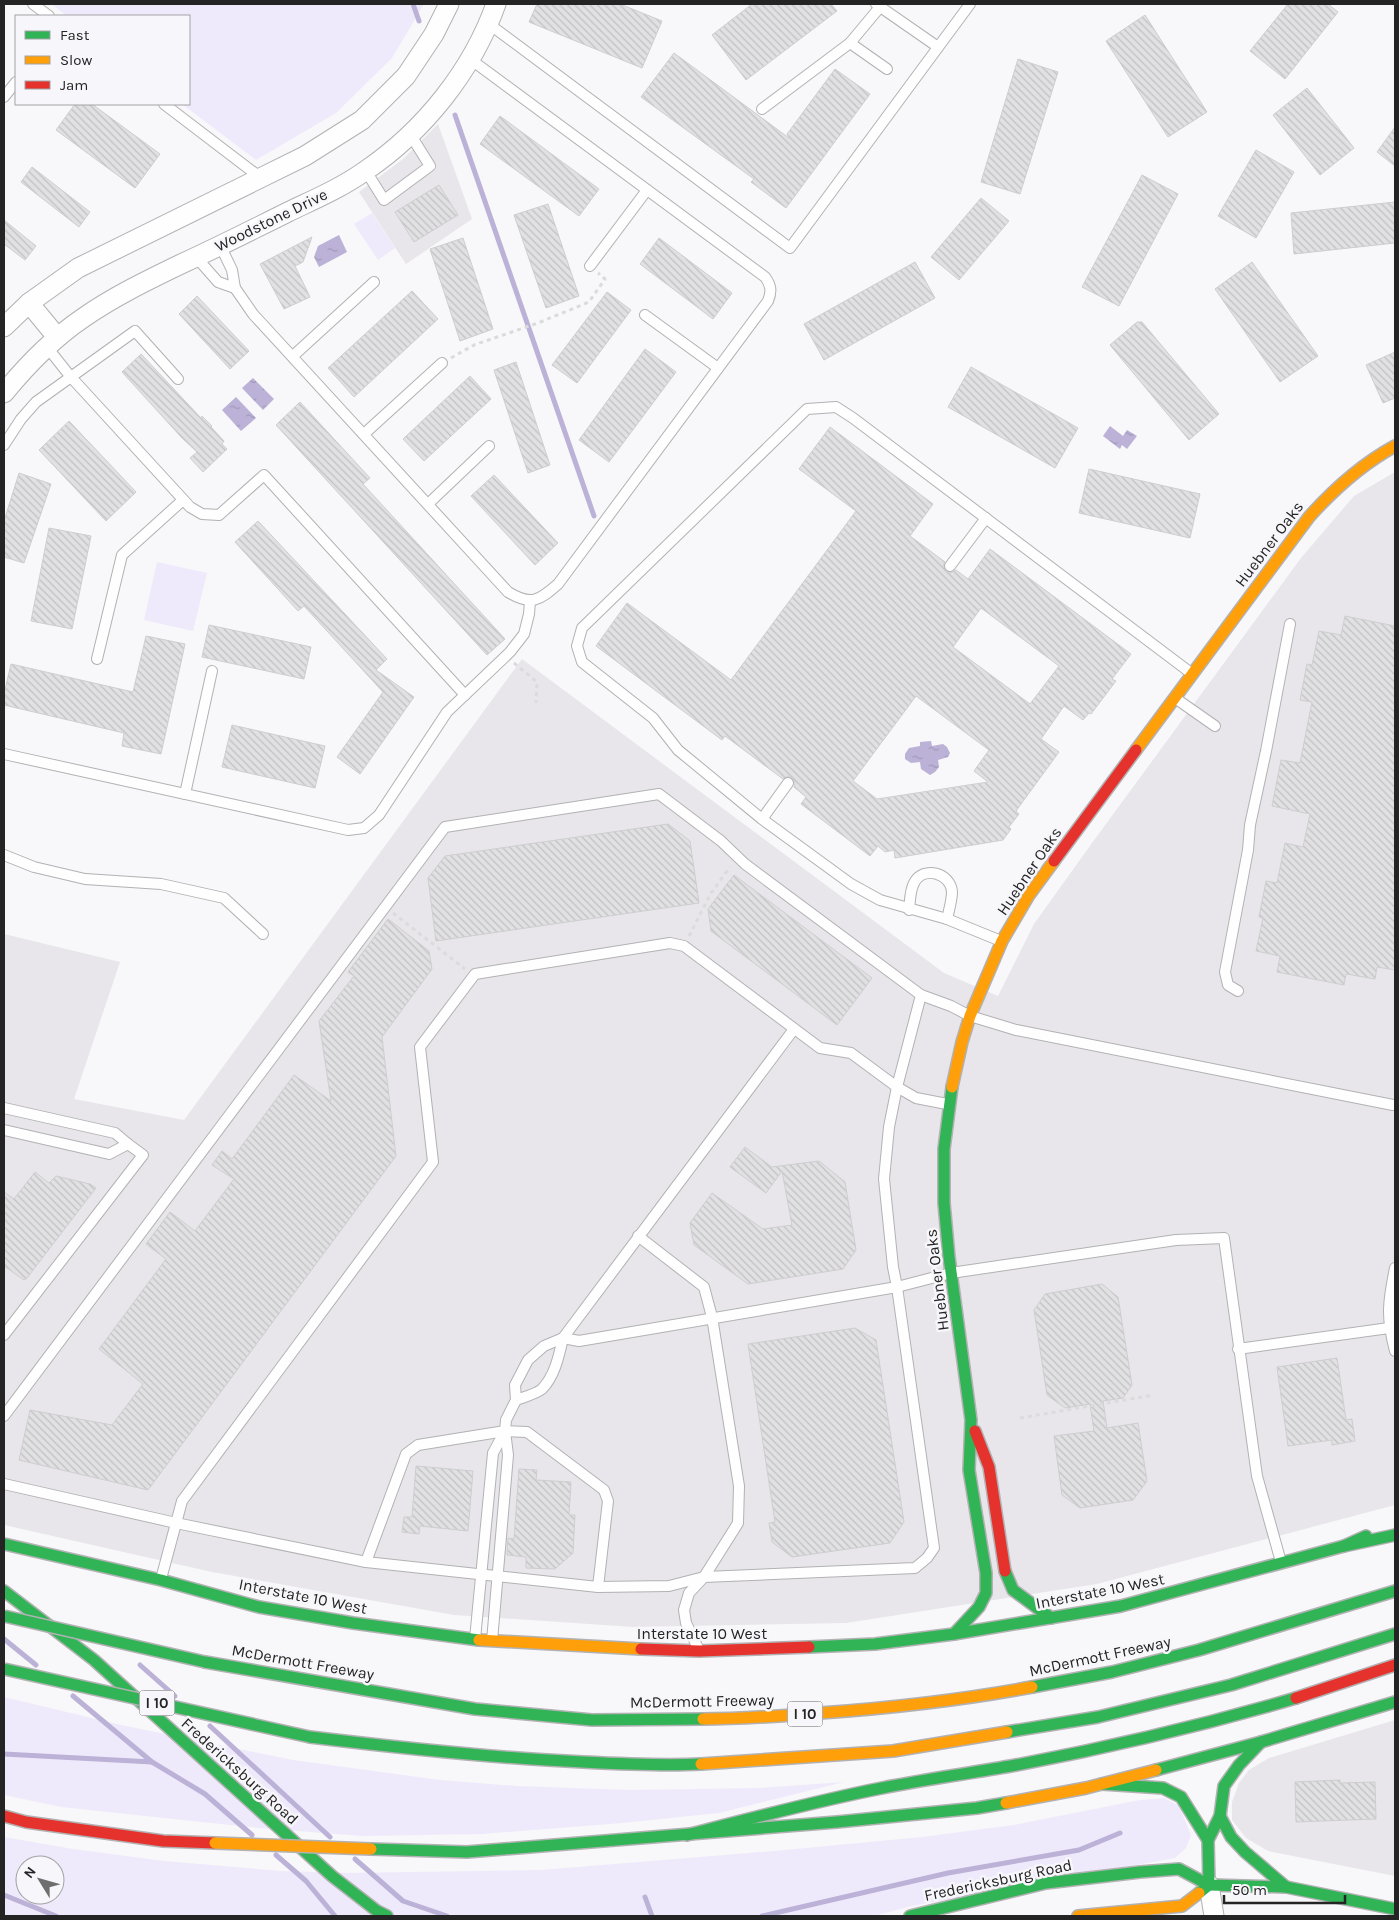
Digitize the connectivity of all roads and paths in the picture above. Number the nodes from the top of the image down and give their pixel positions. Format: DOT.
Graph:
graph roads {
  1 [pos="33,4"];
  2 [pos="449,4"];
  3 [pos="496,4"];
  4 [pos="970,4"];
  5 [pos="878,5"];
  6 [pos="48,15"];
  7 [pos="489,24"];
  8 [pos="850,43"];
  9 [pos="938,47"];
  10 [pos="470,59"];
  11 [pos="888,70"];
  12 [pos="15,83"];
  13 [pos="4,98"];
  14 [pos="165,105"];
  15 [pos="762,110"];
  16 [pos="410,134"];
  17 [pos="366,171"];
  18 [pos="261,178"];
  19 [pos="647,190"];
  20 [pos="220,245"];
  21 [pos="196,257"];
  22 [pos="590,266"];
  23 [pos="374,282"];
  24 [pos="235,288"];
  25 [pos="29,303"];
  26 [pos="645,315"];
  27 [pos="4,327"];
  28 [pos="52,342"];
  29 [pos="293,356"];
  30 [pos="442,363"];
  31 [pos="718,368"];
  32 [pos="70,376"];
  33 [pos="178,379"];
  34 [pos="4,393"];
  35 [pos="364,434"];
  36 [pos="4,445"];
  37 [pos="490,446"];
  38 [pos="1395,446"];
  39 [pos="183,500"];
  40 [pos="428,504"];
  41 [pos="986,518"];
  42 [pos="950,566"];
  43 [pos="530,601"];
  44 [pos="1290,624"];
  45 [pos="506,657"];
  46 [pos="97,659"];
  47 [pos="212,671"];
  48 [pos="1192,674"];
  49 [pos="464,695"];
  50 [pos="1175,697"];
  51 [pos="536,703"];
  52 [pos="1215,726"];
  53 [pos="4,754"];
  54 [pos="788,783"];
  55 [pos="185,794"];
  56 [pos="762,819"];
  57 [pos="4,855"];
  58 [pos="737,857"];
  59 [pos="385,907"];
  60 [pos="909,910"];
  61 [pos="947,919"];
  62 [pos="263,934"];
  63 [pos="1002,941"];
  64 [pos="684,946"];
  65 [pos="474,976"];
  66 [pos="1238,992"];
  67 [pos="920,995"];
  68 [pos="970,1016"];
  69 [pos="794,1029"];
  70 [pos="897,1087"];
  71 [pos="949,1104"];
  72 [pos="1393,1105"];
  73 [pos="4,1108"];
  74 [pos="4,1130"];
  75 [pos="128,1144"];
  76 [pos="638,1236"];
  77 [pos="1395,1268"];
  78 [pos="951,1273"];
  79 [pos="897,1287"];
  80 [pos="712,1317"];
  81 [pos="1389,1328"];
  82 [pos="4,1335"];
  83 [pos="563,1338"];
  84 [pos="1238,1349"];
  85 [pos="1395,1351"];
  86 [pos="1154,1395"];
  87 [pos="516,1400"];
  88 [pos="4,1416"];
  89 [pos="1020,1418"];
  90 [pos="971,1420"];
  91 [pos="505,1431"];
  92 [pos="4,1484"];
  93 [pos="176,1523"];
  94 [pos="1395,1524"];
  95 [pos="1395,1535"];
  96 [pos="4,1544"];
  97 [pos="1344,1546"];
  98 [pos="366,1562"];
  99 [pos="1282,1563"];
  100 [pos="482,1575"];
  101 [pos="498,1576"];
  102 [pos="704,1577"];
  103 [pos="161,1580"];
  104 [pos="598,1588"];
  105 [pos="4,1591"];
  106 [pos="1395,1591"];
  107 [pos="4,1616"];
  108 [pos="1051,1618"];
  109 [pos="954,1634"];
  110 [pos="1395,1634"];
  111 [pos="475,1640"];
  112 [pos="492,1641"];
  113 [pos="699,1651"];
  114 [pos="1395,1665"];
  115 [pos="4,1669"];
  116 [pos="1395,1702"];
  117 [pos="1261,1742"];
  118 [pos="1102,1784"];
  119 [pos="4,1816"];
  120 [pos="1220,1816"];
  121 [pos="687,1834"];
  122 [pos="1208,1840"];
  123 [pos="1209,1885"];
  124 [pos="1286,1887"];
  125 [pos="1395,1909"];
  126 [pos="382,1915"];
  127 [pos="910,1916"];
  128 [pos="1078,1916"];
  129 [pos="1214,1916"];
  1 -- 6 [label="lane"];
  2 -- 18 [label="street"];
  3 -- 7 [label="street, Woodstone Drive"];
  4 -- 9 [label="lane"];
  5 -- 8 [label="lane"];
  5 -- 9 [label="lane"];
  7 -- 9 [label="lane"];
  7 -- 10 [label="street, Woodstone Drive"];
  8 -- 11 [label="lane"];
  8 -- 15 [label="lane"];
  10 -- 16 [label="street, Woodstone Drive"];
  10 -- 19 [label="lane"];
  12 -- 13 [label="lane"];
  14 -- 18 [label="lane"];
  16 -- 17 [label="street, Woodstone Drive"];
  16 -- 17 [label="lane"];
  17 -- 20 [label="street, Woodstone Drive"];
  18 -- 25 [label="street"];
  19 -- 22 [label="lane"];
  19 -- 31 [label="lane"];
  20 -- 21 [label="street, Woodstone Drive"];
  20 -- 24 [label="lane"];
  21 -- 24 [label="lane"];
  21 -- 28 [label="street, Woodstone Drive"];
  22 -- 30 [label="path"];
  23 -- 29 [label="lane"];
  24 -- 29 [label="lane"];
  25 -- 27 [label="street"];
  25 -- 28 [label="street"];
  26 -- 31 [label="lane"];
  28 -- 32 [label="lane"];
  28 -- 34 [label="street, Woodstone Drive"];
  29 -- 35 [label="lane"];
  30 -- 35 [label="lane"];
  31 -- 43 [label="lane"];
  32 -- 33 [label="lane"];
  32 -- 36 [label="lane"];
  32 -- 39 [label="lane"];
  35 -- 40 [label="lane"];
  37 -- 40 [label="lane"];
  38 -- 48 [label="main road, Huebner Oaks"];
  39 -- 46 [label="lane"];
  39 -- 49 [label="lane"];
  40 -- 43 [label="lane"];
  41 -- 42 [label="lane"];
  41 -- 48 [label="lane"];
  41 -- 56 [label="lane"];
  43 -- 45 [label="lane"];
  44 -- 66 [label="lane"];
  45 -- 49 [label="lane"];
  45 -- 51 [label="path"];
  47 -- 55 [label="lane"];
  48 -- 50 [label="main road, Huebner Oaks"];
  49 -- 55 [label="lane"];
  50 -- 52 [label="lane"];
  50 -- 63 [label="main road, Huebner Oaks"];
  53 -- 55 [label="lane"];
  54 -- 56 [label="lane"];
  56 -- 60 [label="lane"];
  57 -- 62 [label="lane"];
  58 -- 59 [label="lane"];
  58 -- 64 [label="path"];
  58 -- 67 [label="lane"];
  59 -- 65 [label="path"];
  59 -- 88 [label="lane"];
  60 -- 61 [label="lane"];
  60 -- 61 [label="lane"];
  61 -- 63 [label="lane"];
  63 -- 68 [label="main road, Huebner Oaks"];
  64 -- 65 [label="lane"];
  64 -- 69 [label="lane"];
  65 -- 93 [label="lane"];
  67 -- 68 [label="lane"];
  67 -- 70 [label="lane"];
  68 -- 71 [label="main road, Huebner Oaks"];
  68 -- 72 [label="lane"];
  69 -- 70 [label="lane"];
  69 -- 76 [label="lane"];
  70 -- 71 [label="lane"];
  70 -- 79 [label="lane"];
  71 -- 78 [label="main road, Huebner Oaks"];
  73 -- 75 [label="lane"];
  74 -- 75 [label="lane"];
  75 -- 82 [label="lane"];
  76 -- 80 [label="lane"];
  76 -- 83 [label="lane"];
  77 -- 81 [label="lane"];
  78 -- 79 [label="lane"];
  78 -- 84 [label="lane"];
  78 -- 90 [label="main road, Huebner Oaks"];
  79 -- 80 [label="lane"];
  79 -- 102 [label="lane"];
  80 -- 83 [label="lane"];
  80 -- 102 [label="lane"];
  81 -- 84 [label="lane"];
  81 -- 85 [label="lane"];
  83 -- 87 [label="lane"];
  83 -- 87 [label="lane"];
  84 -- 99 [label="lane"];
  86 -- 89 [label="path"];
  87 -- 91 [label="lane"];
  90 -- 108 [label="main road, Huebner Oaks"];
  90 -- 109 [label="main road, Huebner Oaks"];
  91 -- 98 [label="lane"];
  91 -- 100 [label="lane"];
  91 -- 101 [label="lane"];
  91 -- 104 [label="lane"];
  92 -- 93 [label="lane"];
  93 -- 98 [label="lane"];
  93 -- 103 [label="lane"];
  94 -- 97 [label="main road, Interstate 10 West"];
  95 -- 97 [label="main road"];
  96 -- 103 [label="main road, Interstate 10 West"];
  97 -- 99 [label="main road, Interstate 10 West"];
  98 -- 100 [label="lane"];
  99 -- 108 [label="main road, Interstate 10 West"];
  100 -- 101 [label="lane"];
  100 -- 111 [label="lane"];
  101 -- 104 [label="lane"];
  101 -- 112 [label="lane"];
  102 -- 104 [label="lane"];
  102 -- 113 [label="lane"];
  103 -- 111 [label="main road, Interstate 10 West"];
  105 -- 126 [label="main road, Fredericksburg Road"];
  106 -- 107 [label="main road, McDermott Freeway / I 10, bridge"];
  108 -- 109 [label="main road, Interstate 10 West"];
  109 -- 113 [label="main road, Interstate 10 West"];
  110 -- 115 [label="main road, I 10, bridge"];
  111 -- 112 [label="main road, Interstate 10 West"];
  112 -- 113 [label="main road, Interstate 10 West"];
  114 -- 121 [label="main road"];
  116 -- 117 [label="main road"];
  117 -- 118 [label="main road"];
  117 -- 120 [label="main road"];
  118 -- 121 [label="main road"];
  118 -- 122 [label="main road"];
  119 -- 121 [label="main road, bridge"];
  120 -- 122 [label="main road"];
  120 -- 124 [label="main road"];
  122 -- 123 [label="main road"];
  123 -- 124 [label="main road, Fredericksburg Road"];
  123 -- 127 [label="main road, Fredericksburg Road"];
  123 -- 128 [label="main road"];
  123 -- 129 [label="street"];
  124 -- 125 [label="main road, Fredericksburg Road"];
}
